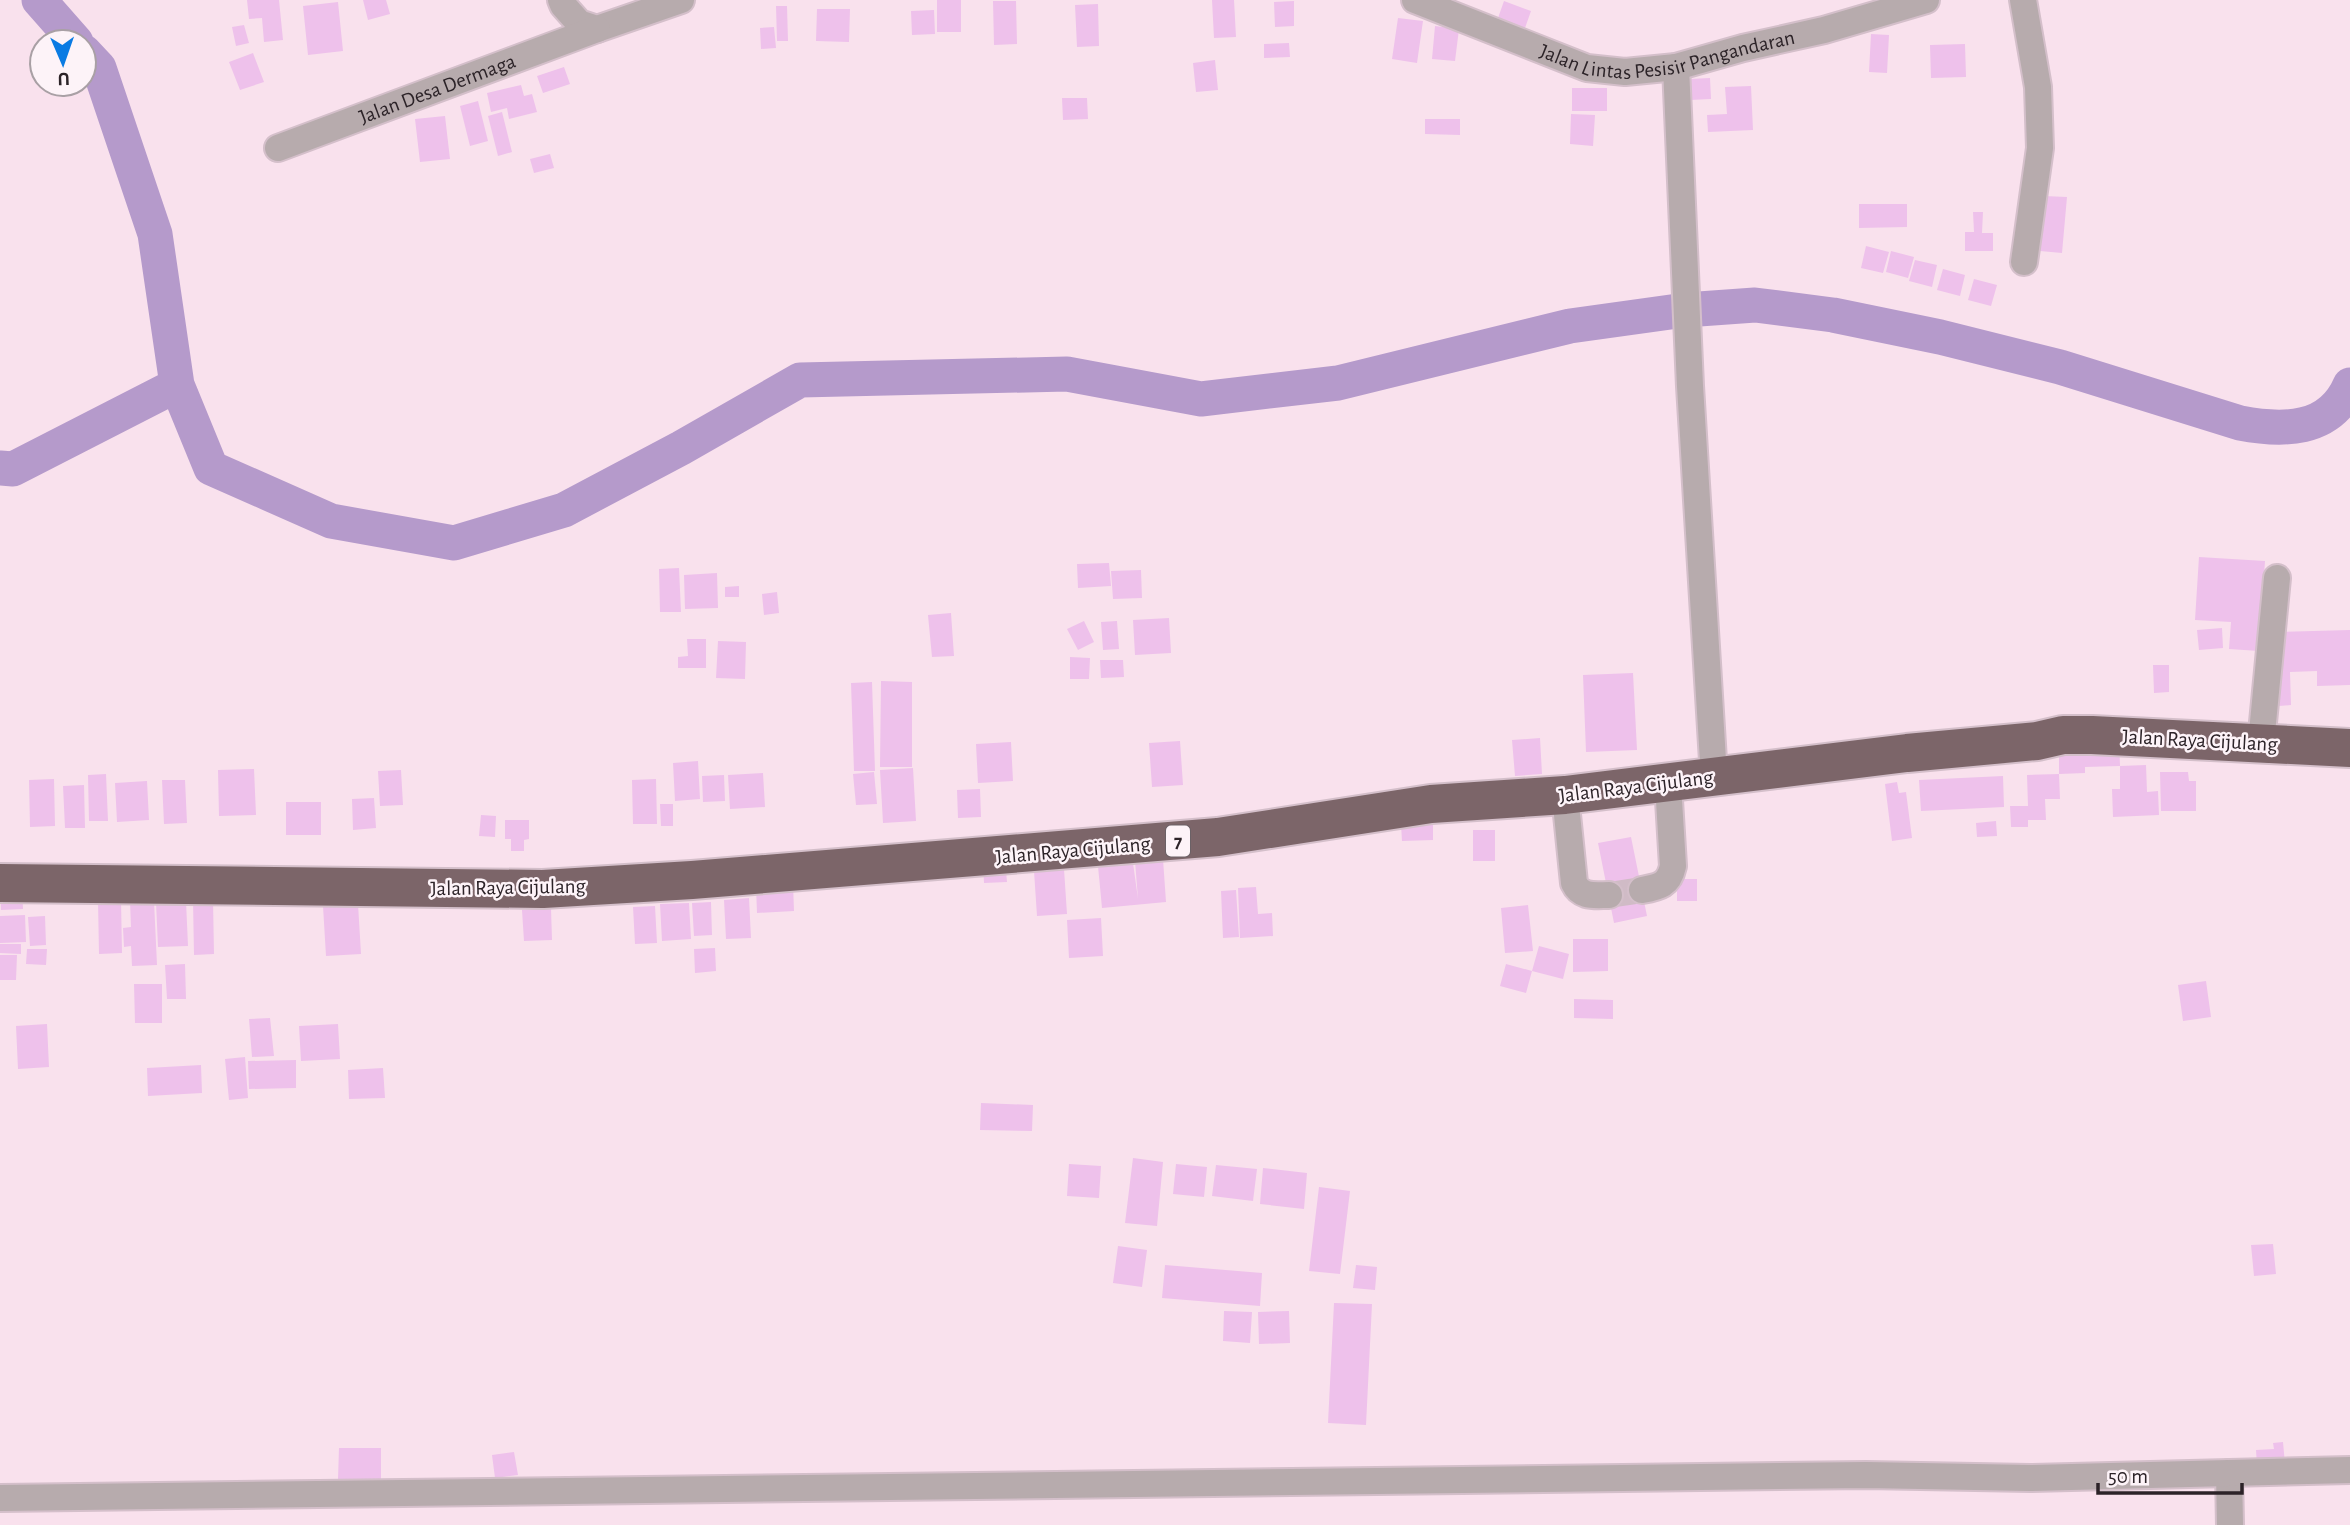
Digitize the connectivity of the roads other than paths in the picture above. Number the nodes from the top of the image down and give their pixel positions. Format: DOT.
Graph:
graph roads {
  1 [pos="561,0"];
  2 [pos="681,0"];
  3 [pos="1415,0"];
  4 [pos="1926,0"];
  5 [pos="2023,0"];
  6 [pos="597,29"];
  7 [pos="1676,67"];
  8 [pos="278,148"];
  9 [pos="2024,262"];
  10 [pos="2277,578"];
  11 [pos="2261,743"];
  12 [pos="2350,748"];
  13 [pos="1714,777"];
  14 [pos="1668,783"];
  15 [pos="1565,795"];
  16 [pos="0,883"];
  17 [pos="1642,890"];
  18 [pos="1609,895"];
  19 [pos="2350,1470"];
  20 [pos="2229,1473"];
  21 [pos="0,1498"];
  22 [pos="2230,1525"];
  1 -- 6 [label="street"];
  2 -- 6 [label="street"];
  3 -- 7 [label="street, Jalan Lintas Pesisir Pangandaran"];
  4 -- 7 [label="street, Jalan Lintas Pesisir Pangandaran"];
  5 -- 9 [label="street"];
  6 -- 8 [label="street, Jalan Desa Dermaga"];
  7 -- 13 [label="street"];
  10 -- 11 [label="street"];
  11 -- 12 [label="highway, Jalan Raya Cijulang / 7"];
  11 -- 13 [label="highway, Jalan Raya Cijulang / 7"];
  13 -- 14 [label="highway, Jalan Raya Cijulang / 7"];
  14 -- 15 [label="highway, Jalan Raya Cijulang / 7"];
  14 -- 17 [label="street"];
  15 -- 16 [label="highway, Jalan Raya Cijulang / 7"];
  15 -- 18 [label="street"];
  19 -- 20 [label="street"];
  20 -- 21 [label="street"];
  20 -- 22 [label="street"];
}
